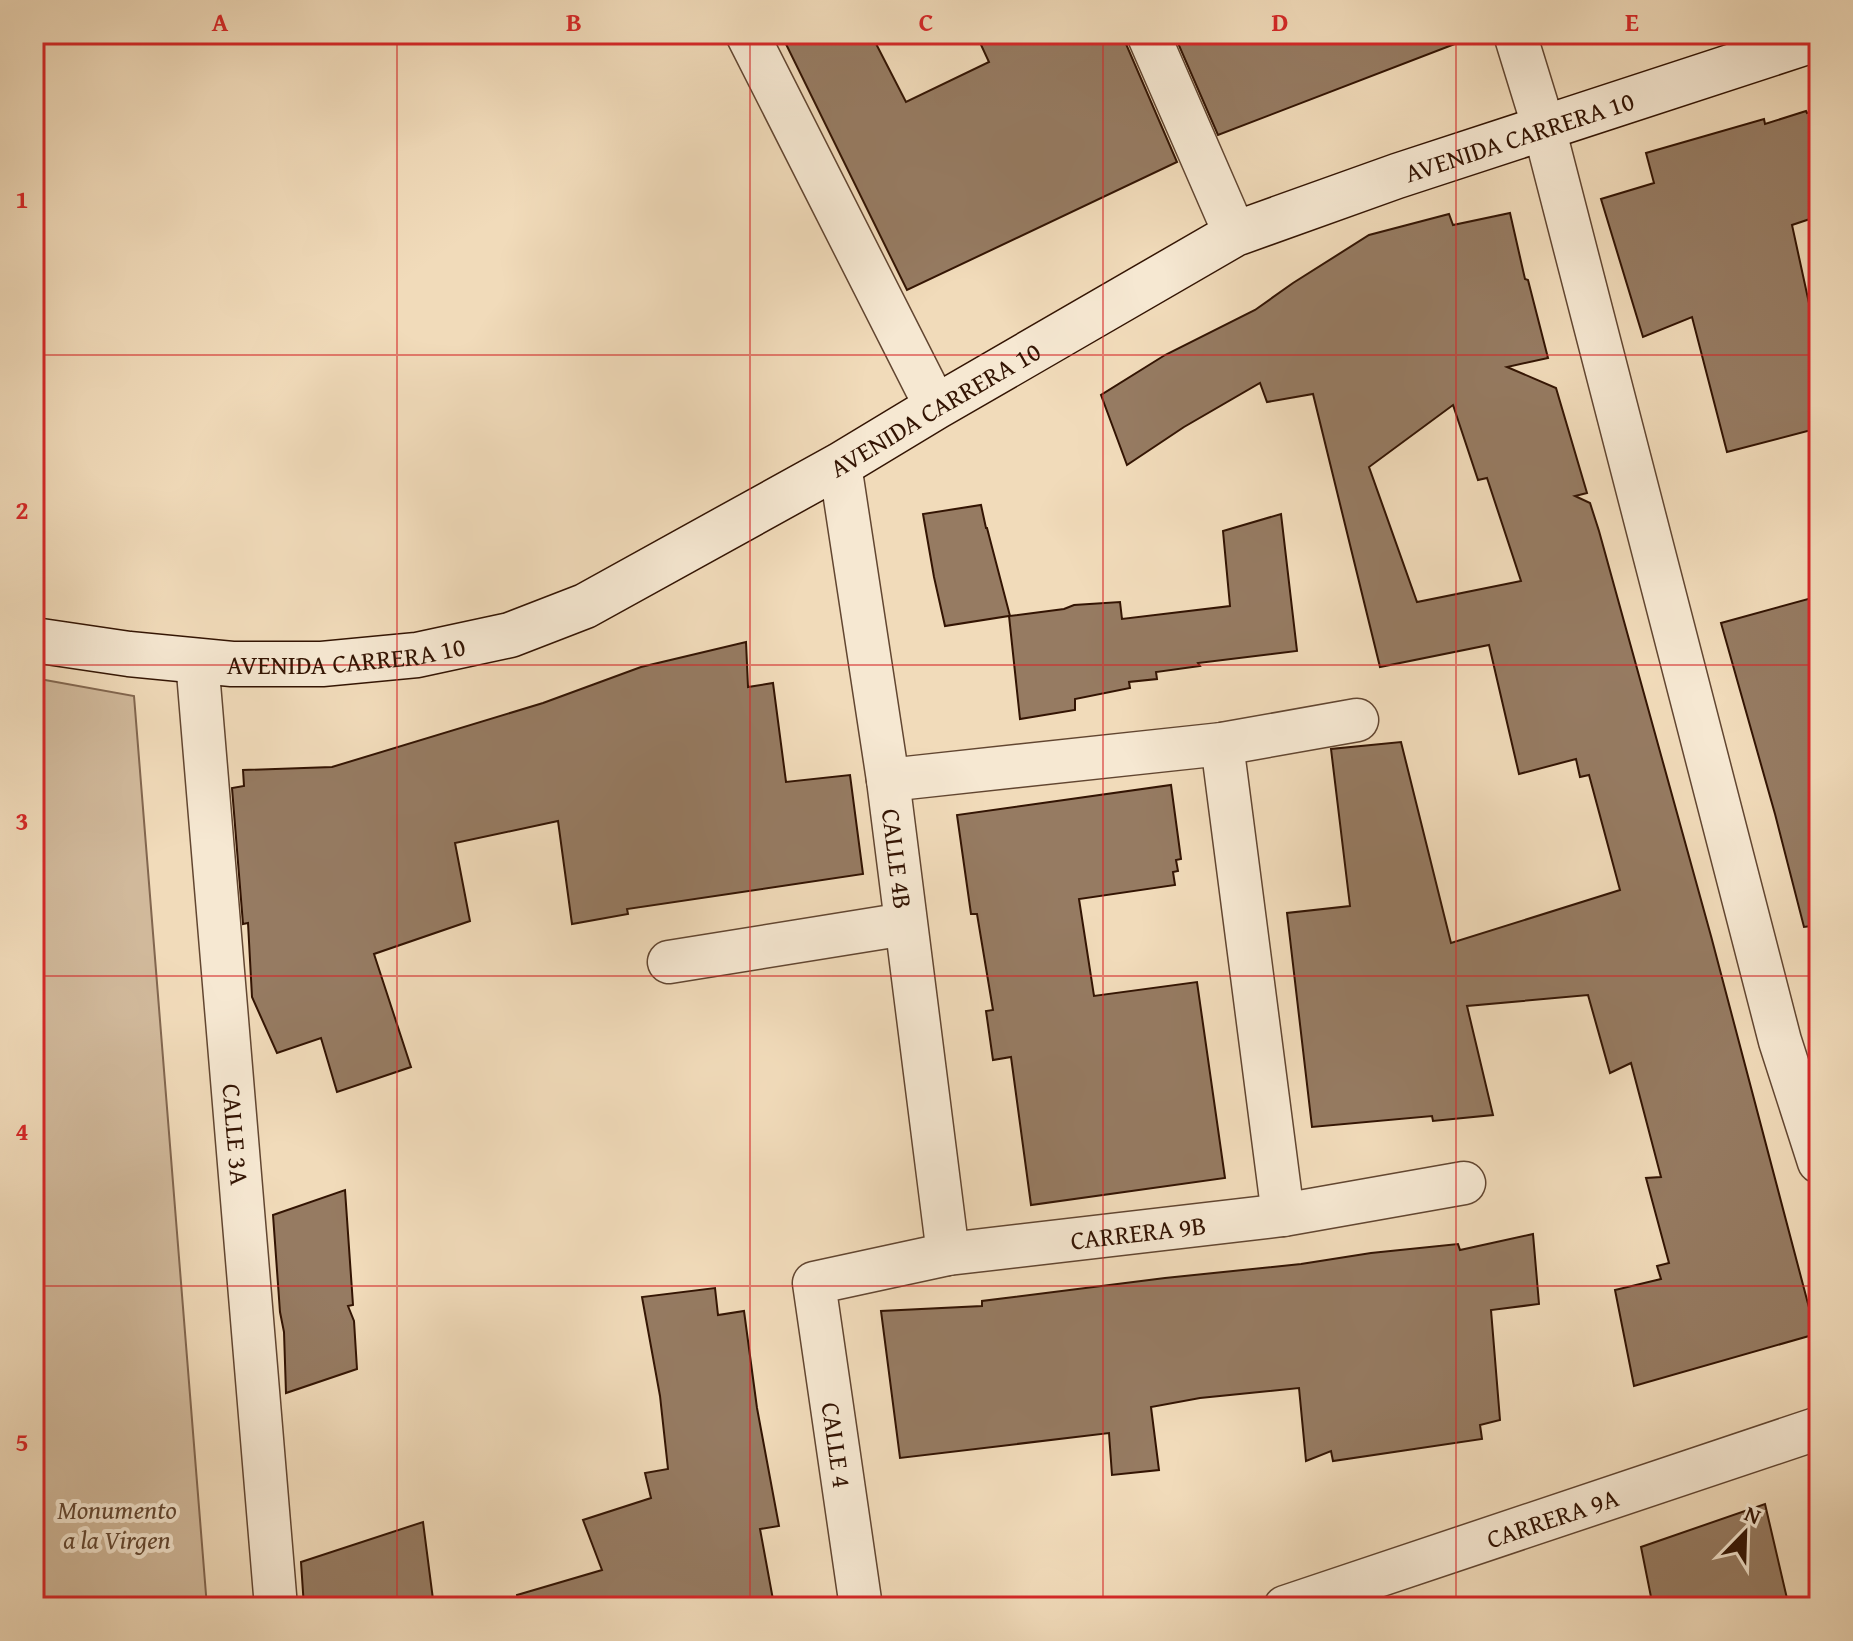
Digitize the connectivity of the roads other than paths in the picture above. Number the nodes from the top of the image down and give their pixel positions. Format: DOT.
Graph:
graph roads {
  1 [pos="747,34"];
  2 [pos="1148,34"];
  3 [pos="1515,34"];
  4 [pos="1819,38"];
  5 [pos="1544,128"];
  6 [pos="1235,234"];
  7 [pos="936,407"];
  8 [pos="840,465"];
  9 [pos="34,640"];
  10 [pos="197,660"];
  11 [pos="1357,720"];
  12 [pos="1222,744"];
  13 [pos="888,780"];
  14 [pos="905,924"];
  15 [pos="669,962"];
  16 [pos="1819,1162"];
  17 [pos="1464,1183"];
  18 [pos="1283,1215"];
  19 [pos="948,1254"];
  20 [pos="814,1283"];
  21 [pos="1819,1428"];
  22 [pos="276,1607"];
  23 [pos="861,1607"];
  24 [pos="1285,1607"];
  1 -- 7 [label="street"];
  2 -- 6 [label="street"];
  3 -- 5 [label="street"];
  4 -- 5 [label="main road, AVENIDA CARRERA 10"];
  5 -- 6 [label="main road, AVENIDA CARRERA 10"];
  5 -- 16 [label="street"];
  6 -- 7 [label="main road, AVENIDA CARRERA 10"];
  7 -- 8 [label="main road, AVENIDA CARRERA 10"];
  8 -- 10 [label="main road, AVENIDA CARRERA 10"];
  8 -- 13 [label="street, CALLE 4B"];
  9 -- 10 [label="main road, AVENIDA CARRERA 10"];
  10 -- 22 [label="street, CALLE 3A"];
  11 -- 12 [label="street"];
  12 -- 13 [label="street"];
  12 -- 18 [label="street"];
  13 -- 14 [label="street, CALLE 4B"];
  14 -- 15 [label="street"];
  14 -- 19 [label="street, CALLE 4B"];
  17 -- 18 [label="street, CARRERA 9B"];
  18 -- 19 [label="street, CARRERA 9B"];
  19 -- 20 [label="street, CARRERA 9B"];
  20 -- 23 [label="street, CALLE 4"];
  21 -- 24 [label="street, CARRERA 9A"];
}
